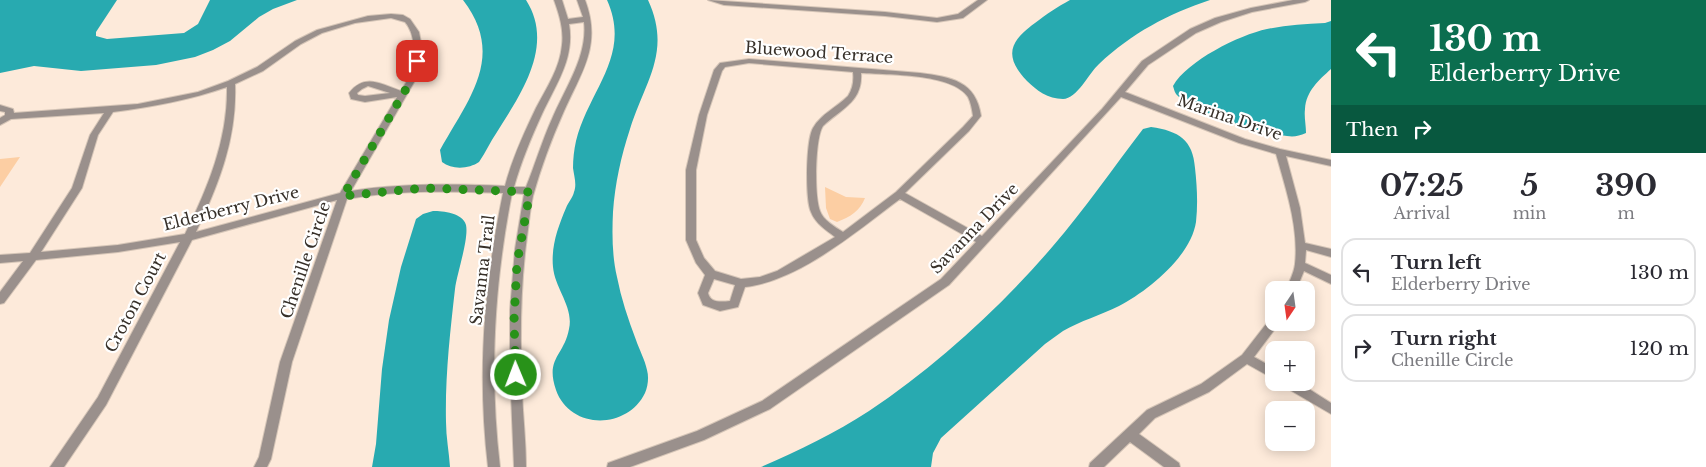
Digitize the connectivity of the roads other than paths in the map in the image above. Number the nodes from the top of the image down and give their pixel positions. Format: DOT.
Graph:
graph roads {
  1 [pos="581,0"];
  2 [pos="712,0"];
  3 [pos="806,0"];
  4 [pos="983,0"];
  5 [pos="1305,0"];
  6 [pos="562,1"];
  7 [pos="1288,1"];
  8 [pos="807,9"];
  9 [pos="587,19"];
  10 [pos="564,22"];
  11 [pos="857,70"];
  12 [pos="231,84"];
  13 [pos="1120,93"];
  14 [pos="402,94"];
  15 [pos="0,108"];
  16 [pos="111,108"];
  17 [pos="9,116"];
  18 [pos="0,122"];
  19 [pos="1280,152"];
  20 [pos="1331,163"];
  21 [pos="509,190"];
  22 [pos="530,192"];
  23 [pos="899,194"];
  24 [pos="343,196"];
  25 [pos="188,237"];
  26 [pos="843,237"];
  27 [pos="983,241"];
  28 [pos="1300,245"];
  29 [pos="1331,253"];
  30 [pos="33,256"];
  31 [pos="0,259"];
  32 [pos="1300,265"];
  33 [pos="711,274"];
  34 [pos="1331,280"];
  35 [pos="1294,281"];
  36 [pos="741,283"];
  37 [pos="0,300"];
  38 [pos="1267,331"];
  39 [pos="1246,358"];
  40 [pos="1265,369"];
  41 [pos="1302,391"];
  42 [pos="1331,409"];
  43 [pos="1129,434"];
  44 [pos="56,467"];
  45 [pos="260,467"];
  46 [pos="494,467"];
  47 [pos="520,467"];
  48 [pos="613,467"];
  49 [pos="1095,467"];
  50 [pos="1174,467"];
  1 -- 9 [label="street, Savanna Trail"];
  2 -- 8 [label="street"];
  3 -- 8 [label="street"];
  4 -- 8 [label="street"];
  5 -- 7 [label="street, Savanna Drive"];
  6 -- 10 [label="street, Savanna Trail"];
  7 -- 13 [label="street, Savanna Drive"];
  9 -- 10 [label="street"];
  9 -- 22 [label="street, Savanna Trail"];
  10 -- 21 [label="street, Savanna Trail"];
  11 -- 23 [label="street, Bluewood Terrace"];
  11 -- 26 [label="street"];
  11 -- 33 [label="street, Bluewood Terrace"];
  12 -- 14 [label="street, Chenille Circle"];
  12 -- 16 [label="street, Chenille Circle"];
  12 -- 25 [label="street, Croton Court"];
  13 -- 19 [label="street, Marina Drive"];
  13 -- 27 [label="street, Savanna Drive"];
  14 -- 14 [label="street"];
  14 -- 24 [label="street, Chenille Circle"];
  15 -- 17 [label="street"];
  16 -- 17 [label="street, Chenille Circle"];
  16 -- 30 [label="street"];
  17 -- 18 [label="street, Chenille Circle"];
  19 -- 20 [label="street, Marina Drive"];
  19 -- 28 [label="street"];
  21 -- 22 [label="street, Elderberry Drive"];
  21 -- 24 [label="street, Elderberry Drive"];
  21 -- 46 [label="street, Savanna Trail"];
  22 -- 47 [label="street, Savanna Trail"];
  23 -- 26 [label="street, Bluewood Terrace"];
  23 -- 27 [label="street"];
  24 -- 25 [label="street, Elderberry Drive"];
  24 -- 45 [label="street, Chenille Circle"];
  25 -- 30 [label="street, Elderberry Drive"];
  25 -- 44 [label="street, Croton Court"];
  26 -- 36 [label="street, Bluewood Terrace"];
  27 -- 48 [label="street, Savanna Drive"];
  28 -- 29 [label="street"];
  28 -- 32 [label="street"];
  30 -- 31 [label="street, Elderberry Drive"];
  30 -- 37 [label="street"];
  32 -- 34 [label="street"];
  32 -- 35 [label="street"];
  33 -- 36 [label="street, Bluewood Terrace"];
  33 -- 36 [label="street"];
  38 -- 39 [label="street"];
  39 -- 40 [label="street"];
  39 -- 43 [label="street"];
  41 -- 42 [label="street"];
  43 -- 49 [label="street"];
  43 -- 50 [label="street"];
}
